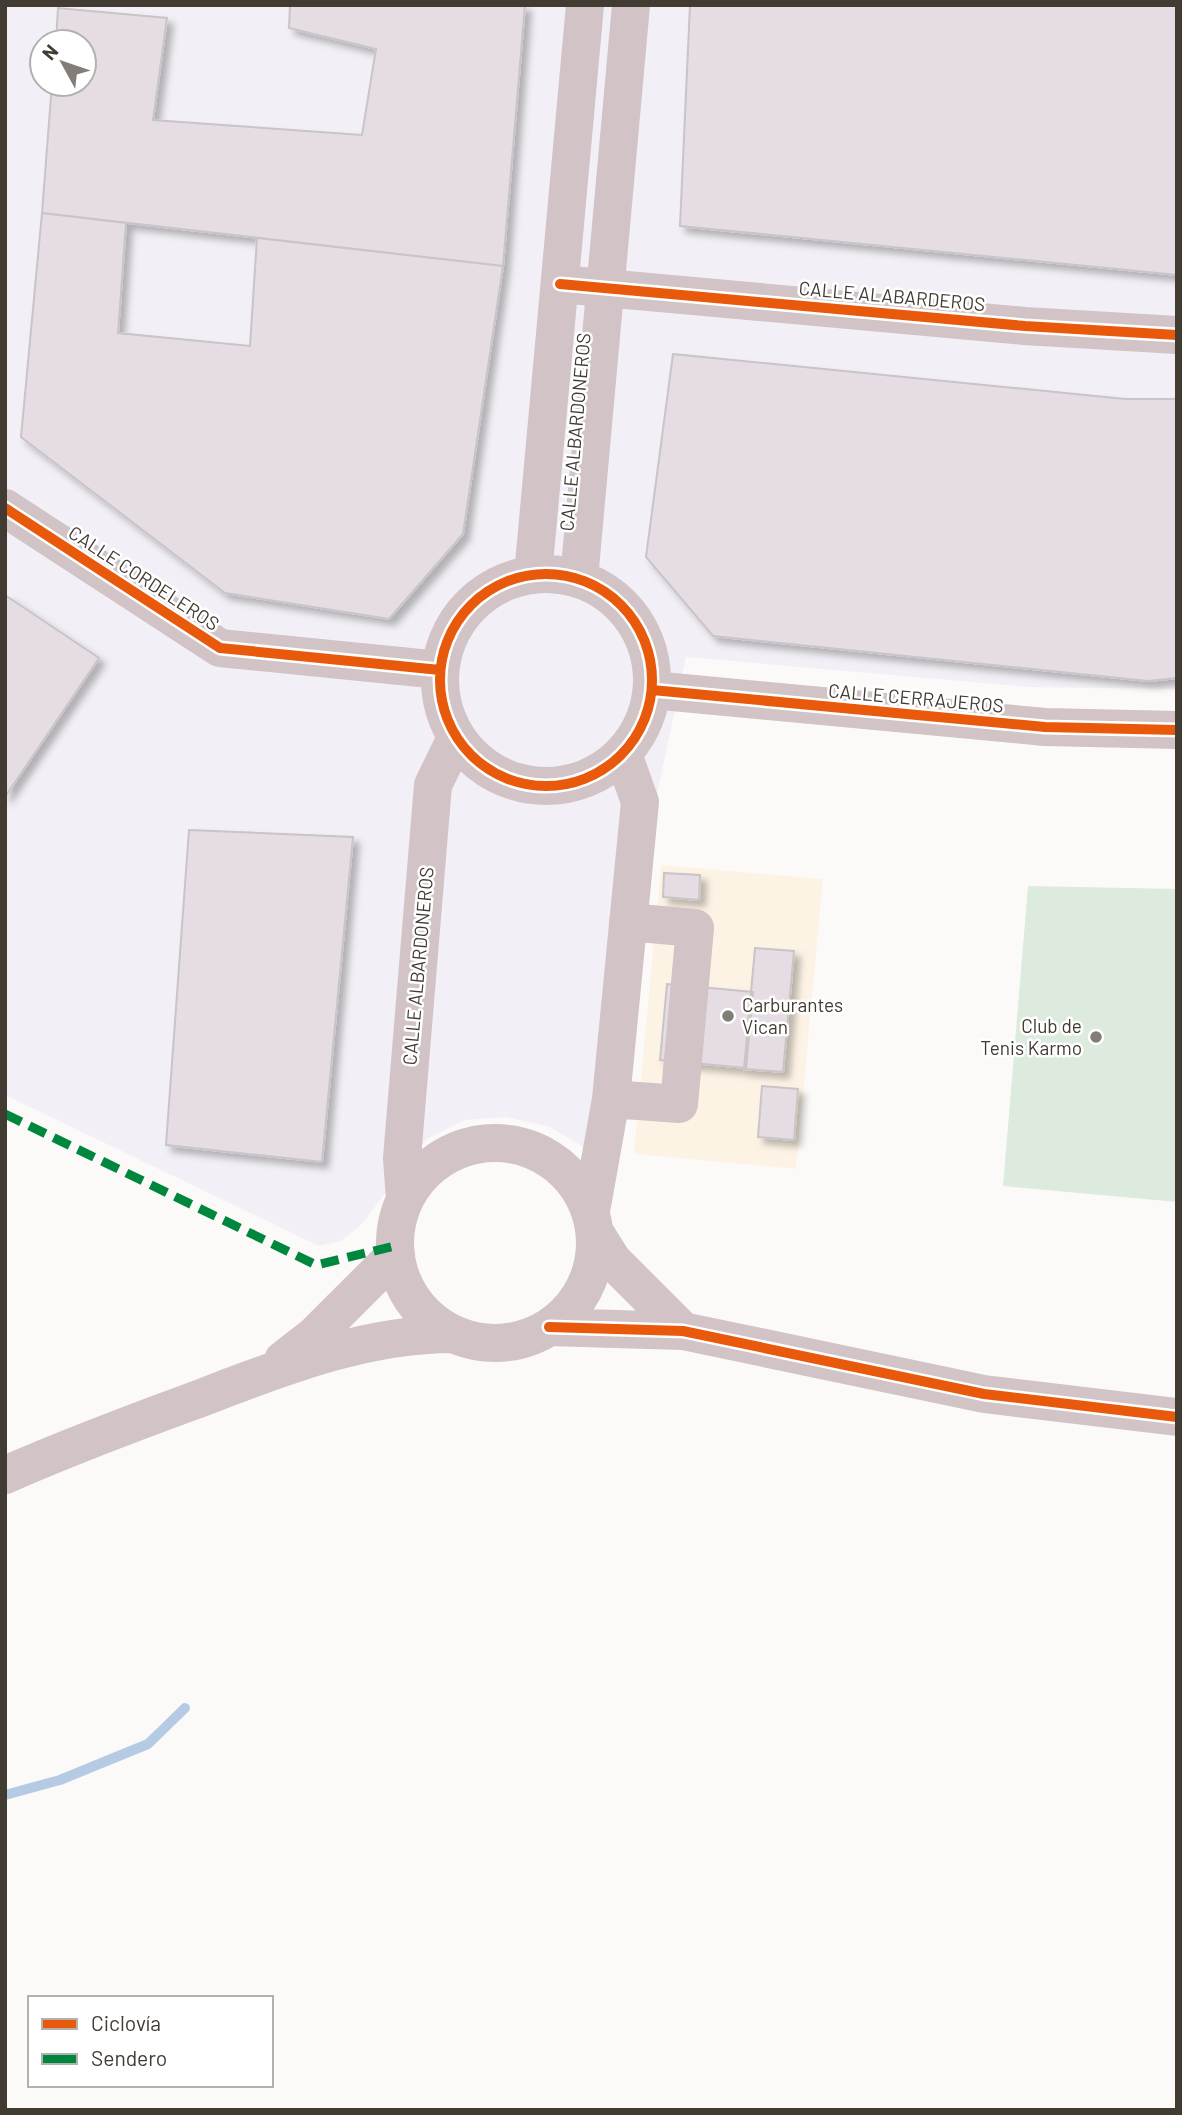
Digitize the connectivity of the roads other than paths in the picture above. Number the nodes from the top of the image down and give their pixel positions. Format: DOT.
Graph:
graph roads {
  1 [pos="586,5"];
  2 [pos="631,5"];
  3 [pos="560,284"];
  4 [pos="605,288"];
  5 [pos="1177,335"];
  6 [pos="5,508"];
  7 [pos="533,575"];
  8 [pos="579,579"];
  9 [pos="440,670"];
  10 [pos="652,690"];
  11 [pos="1177,730"];
  12 [pos="456,738"];
  13 [pos="623,754"];
  14 [pos="628,922"];
  15 [pos="611,1099"];
  16 [pos="405,1199"];
  17 [pos="593,1223"];
  18 [pos="396,1254"];
  19 [pos="549,1327"];
  20 [pos="683,1331"];
  21 [pos="453,1334"];
  22 [pos="268,1373"];
  23 [pos="1177,1418"];
  24 [pos="5,1475"];
  1 -- 3 [label="street, CALLE ALBARDONEROS"];
  2 -- 4 [label="street, CALLE ALBARDONEROS"];
  3 -- 4 [label="street"];
  3 -- 7 [label="street, CALLE ALBARDONEROS"];
  4 -- 5 [label="street, CALLE ALABARDEROS"];
  4 -- 8 [label="street, CALLE ALBARDONEROS"];
  6 -- 9 [label="street, CALLE CORDELEROS"];
  7 -- 8 [label="street"];
  7 -- 9 [label="street"];
  8 -- 10 [label="street"];
  9 -- 12 [label="street"];
  10 -- 11 [label="street, CALLE CERRAJEROS"];
  10 -- 13 [label="street"];
  12 -- 13 [label="street"];
  12 -- 16 [label="street, CALLE ALBARDONEROS"];
  13 -- 14 [label="street"];
  14 -- 15 [label="street"];
  14 -- 15 [label="street"];
  15 -- 17 [label="street"];
  16 -- 17 [label="street"];
  16 -- 18 [label="street"];
  17 -- 19 [label="street"];
  17 -- 20 [label="street"];
  18 -- 21 [label="street"];
  18 -- 22 [label="street"];
  19 -- 20 [label="street"];
  19 -- 21 [label="street"];
  20 -- 23 [label="street"];
  21 -- 22 [label="street"];
  22 -- 24 [label="street"];
}
